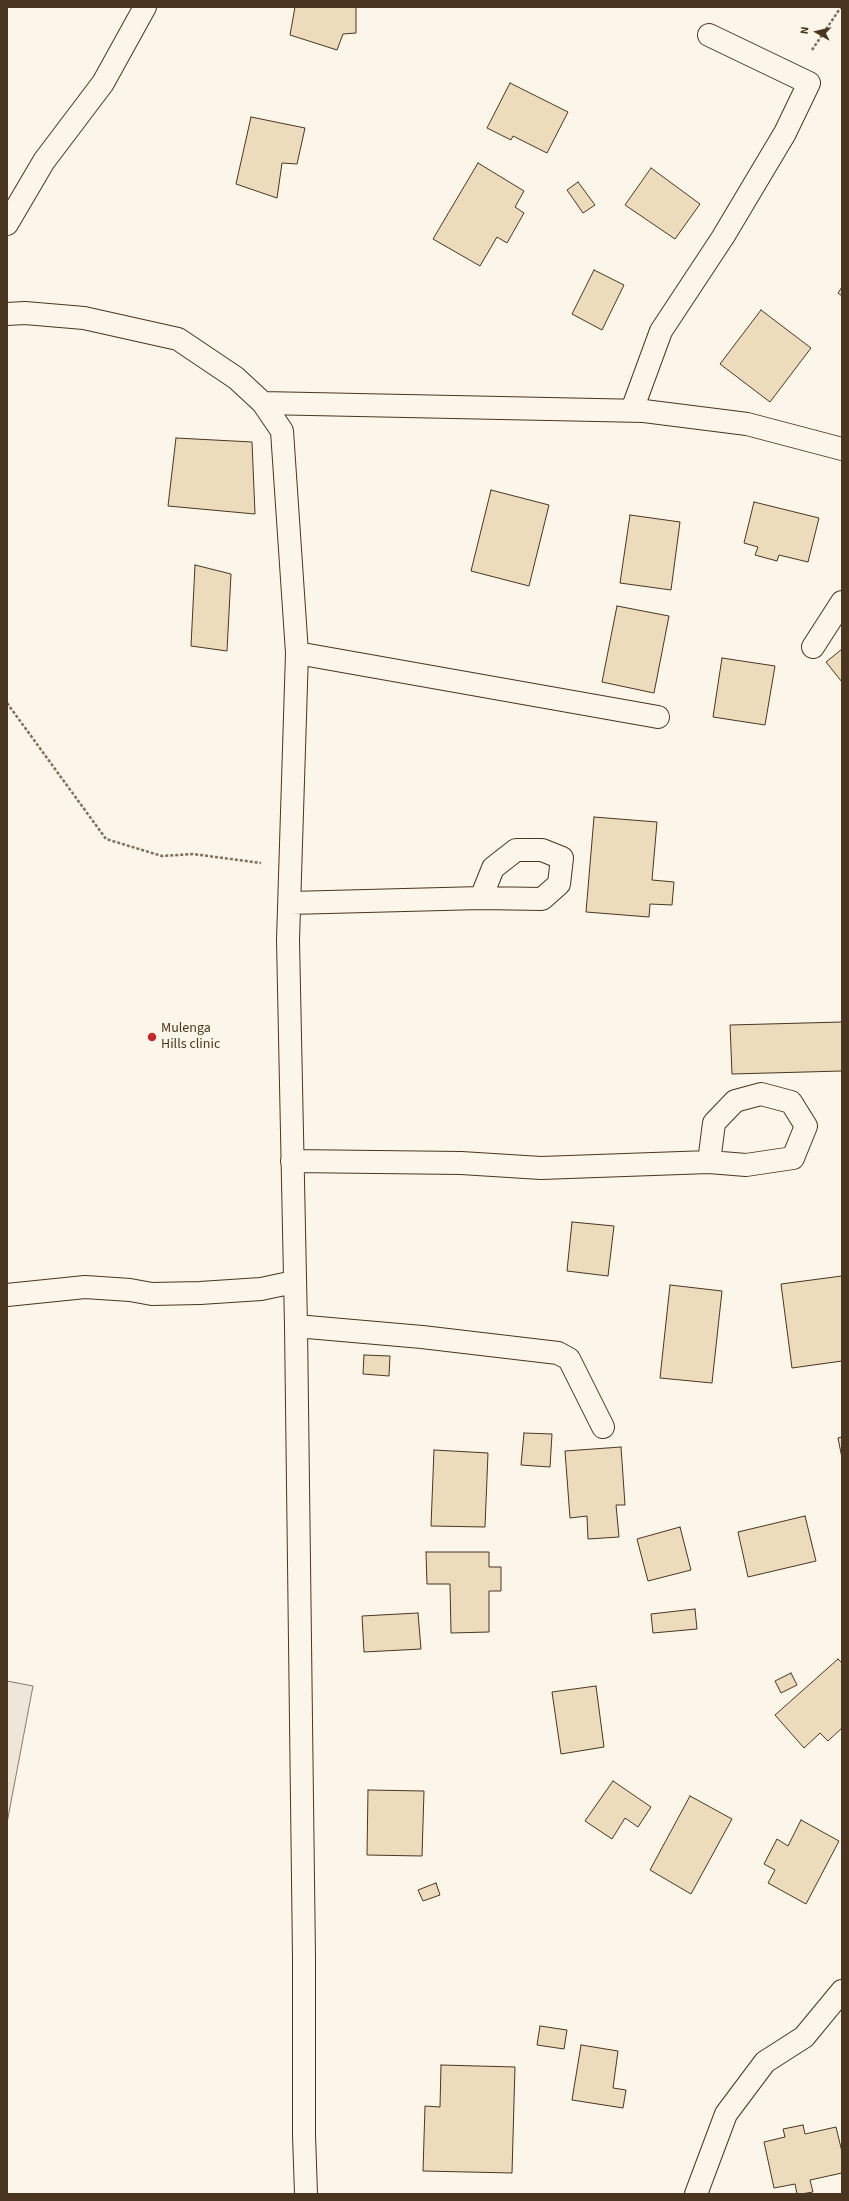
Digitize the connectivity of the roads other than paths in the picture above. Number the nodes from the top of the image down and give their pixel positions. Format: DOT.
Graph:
graph roads {
  1 [pos="145,7"];
  2 [pos="709,35"];
  3 [pos="7,224"];
  4 [pos="7,314"];
  5 [pos="263,403"];
  6 [pos="632,410"];
  7 [pos="842,449"];
  8 [pos="842,602"];
  9 [pos="813,647"];
  10 [pos="297,653"];
  11 [pos="658,717"];
  12 [pos="481,898"];
  13 [pos="290,903"];
  14 [pos="292,1161"];
  15 [pos="709,1162"];
  16 [pos="294,1282"];
  17 [pos="7,1295"];
  18 [pos="296,1326"];
  19 [pos="603,1427"];
  20 [pos="842,1991"];
  21 [pos="306,2194"];
  22 [pos="696,2194"];
  1 -- 3 [label="street"];
  2 -- 6 [label="street"];
  4 -- 5 [label="street"];
  5 -- 6 [label="street"];
  5 -- 10 [label="street"];
  6 -- 7 [label="street"];
  8 -- 9 [label="street"];
  10 -- 11 [label="street"];
  10 -- 13 [label="street"];
  12 -- 13 [label="street"];
  13 -- 14 [label="street"];
  14 -- 15 [label="street"];
  14 -- 16 [label="street"];
  16 -- 17 [label="street"];
  16 -- 18 [label="street"];
  18 -- 19 [label="street"];
  18 -- 21 [label="street"];
  20 -- 22 [label="street"];
}
